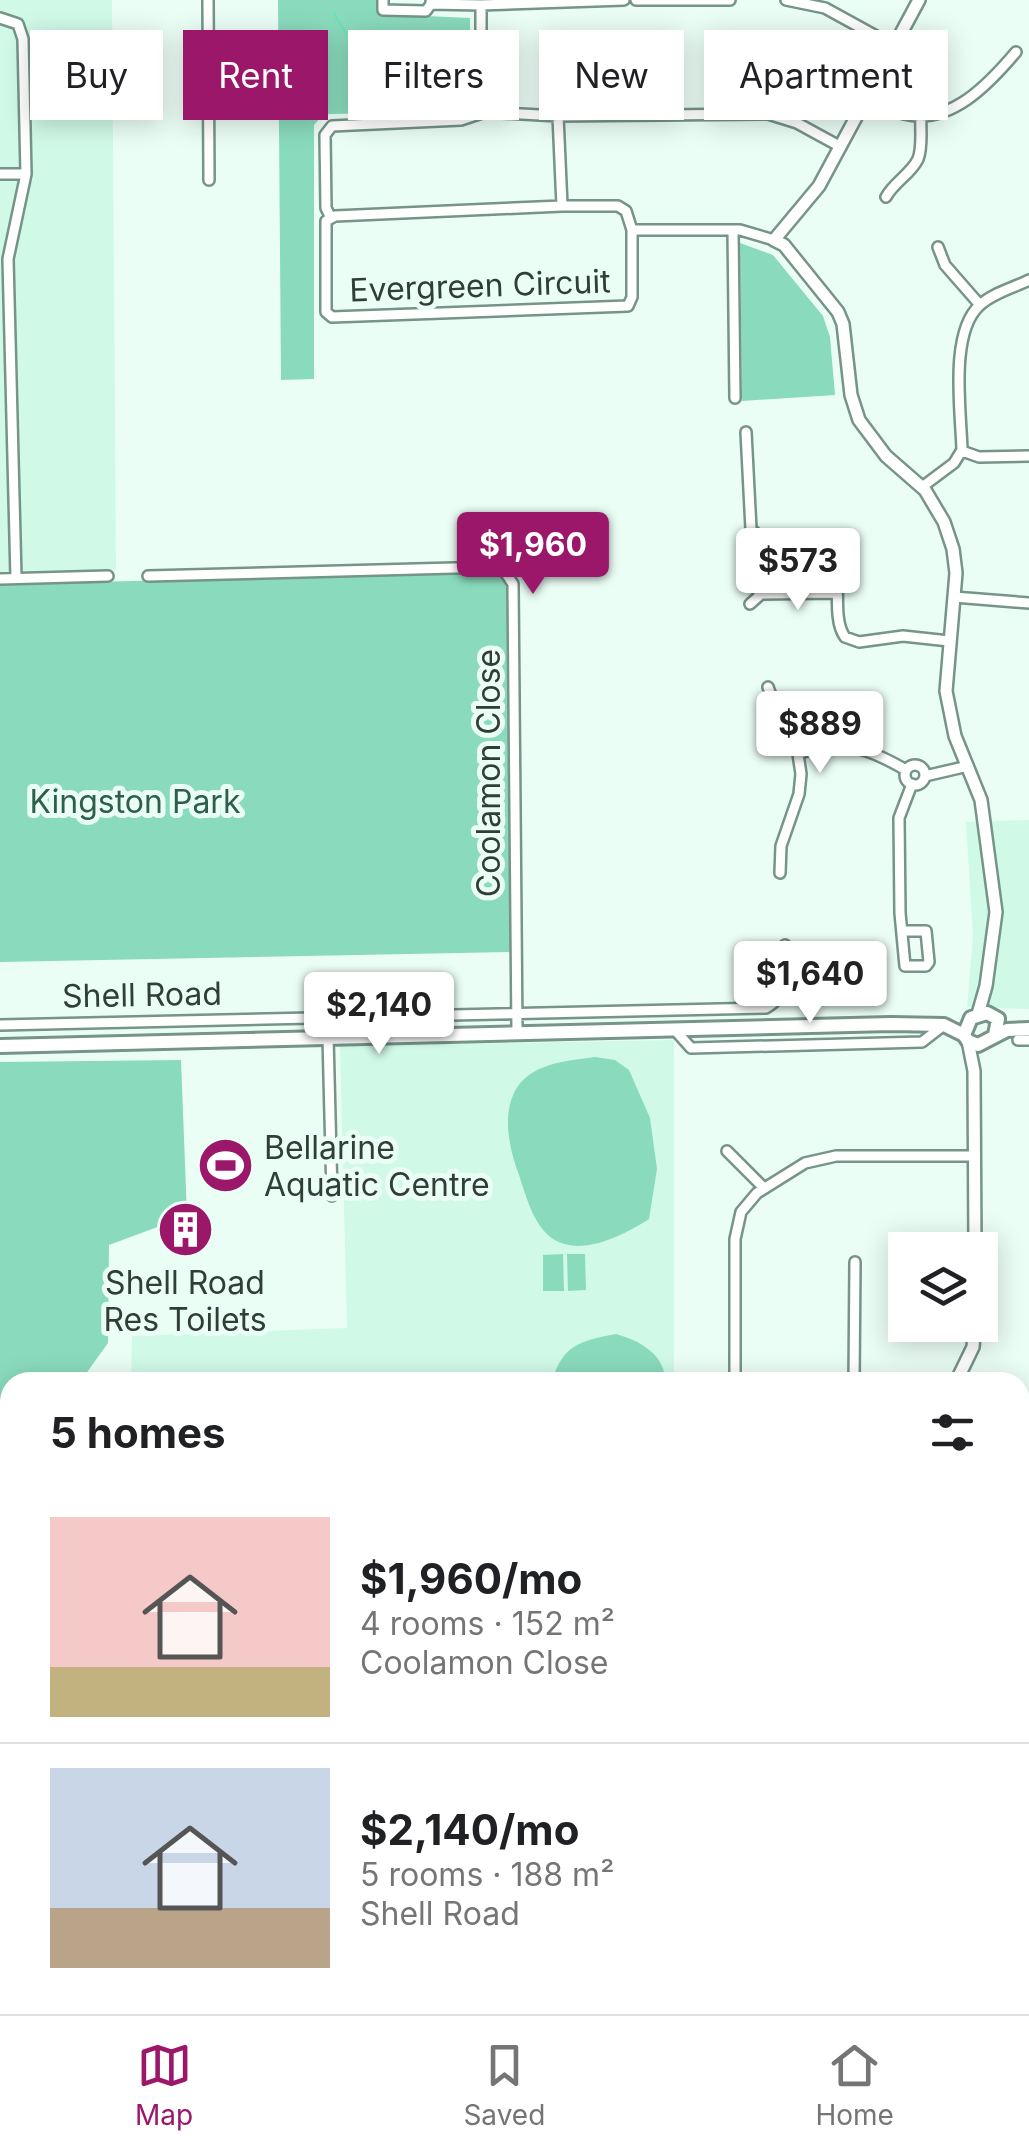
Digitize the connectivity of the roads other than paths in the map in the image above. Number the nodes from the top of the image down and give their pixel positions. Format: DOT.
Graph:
graph roads {
  1 [pos="208,0"];
  2 [pos="383,0"];
  3 [pos="624,0"];
  4 [pos="636,0"];
  5 [pos="730,0"];
  6 [pos="786,0"];
  7 [pos="919,0"];
  8 [pos="431,2"];
  9 [pos="480,6"];
  10 [pos="0,18"];
  11 [pos="480,30"];
  12 [pos="865,30"];
  13 [pos="904,30"];
  14 [pos="1016,52"];
  15 [pos="948,110"];
  16 [pos="684,115"];
  17 [pos="461,120"];
  18 [pos="558,120"];
  19 [pos="856,120"];
  20 [pos="921,120"];
  21 [pos="841,147"];
  22 [pos="0,174"];
  23 [pos="26,174"];
  24 [pos="209,180"];
  25 [pos="886,197"];
  26 [pos="562,206"];
  27 [pos="330,218"];
  28 [pos="632,230"];
  29 [pos="733,230"];
  30 [pos="774,240"];
  31 [pos="938,248"];
  32 [pos="1029,280"];
  33 [pos="980,305"];
  34 [pos="6,323"];
  35 [pos="735,398"];
  36 [pos="746,432"];
  37 [pos="962,451"];
  38 [pos="1029,456"];
  39 [pos="922,488"];
  40 [pos="758,575"];
  41 [pos="108,576"];
  42 [pos="148,576"];
  43 [pos="16,578"];
  44 [pos="0,579"];
  45 [pos="837,592"];
  46 [pos="759,594"];
  47 [pos="954,597"];
  48 [pos="1029,602"];
  49 [pos="750,604"];
  50 [pos="949,640"];
  51 [pos="768,688"];
  52 [pos="798,754"];
  53 [pos="968,766"];
  54 [pos="906,770"];
  55 [pos="925,776"];
  56 [pos="912,784"];
  57 [pos="780,873"];
  58 [pos="904,931"];
  59 [pos="786,945"];
  60 [pos="986,986"];
  61 [pos="687,1012"];
  62 [pos="516,1014"];
  63 [pos="974,1016"];
  64 [pos="996,1017"];
  65 [pos="1029,1020"];
  66 [pos="891,1024"];
  67 [pos="0,1025"];
  68 [pos="944,1025"];
  69 [pos="681,1029"];
  70 [pos="1029,1029"];
  71 [pos="517,1034"];
  72 [pos="328,1037"];
  73 [pos="966,1038"];
  74 [pos="992,1038"];
  75 [pos="0,1046"];
  76 [pos="974,1071"];
  77 [pos="727,1151"];
  78 [pos="975,1156"];
  79 [pos="764,1188"];
  80 [pos="332,1196"];
  81 [pos="975,1232"];
  82 [pos="855,1262"];
  83 [pos="974,1342"];
  84 [pos="735,1372"];
  85 [pos="854,1372"];
  86 [pos="961,1372"];
  1 -- 24 [label="street"];
  2 -- 8 [label="street"];
  3 -- 9 [label="street"];
  4 -- 5 [label="street"];
  6 -- 12 [label="street"];
  7 -- 13 [label="street"];
  8 -- 9 [label="street"];
  9 -- 11 [label="street"];
  10 -- 23 [label="street"];
  14 -- 15 [label="street"];
  16 -- 21 [label="street"];
  17 -- 27 [label="street"];
  18 -- 26 [label="street"];
  19 -- 21 [label="street"];
  20 -- 25 [label="street"];
  21 -- 30 [label="street"];
  22 -- 23 [label="street"];
  23 -- 34 [label="street"];
  26 -- 27 [label="street, Evergreen Circuit"];
  26 -- 28 [label="street, Evergreen Circuit"];
  27 -- 28 [label="street, Evergreen Circuit"];
  28 -- 29 [label="street"];
  29 -- 30 [label="street"];
  29 -- 35 [label="street"];
  30 -- 39 [label="street"];
  31 -- 33 [label="street"];
  32 -- 33 [label="street"];
  33 -- 37 [label="street"];
  34 -- 43 [label="street"];
  36 -- 45 [label="street"];
  37 -- 38 [label="street"];
  37 -- 39 [label="street"];
  39 -- 47 [label="street"];
  40 -- 46 [label="street"];
  41 -- 43 [label="street"];
  42 -- 62 [label="street, Coolamon Close"];
  43 -- 44 [label="street"];
  45 -- 46 [label="street"];
  45 -- 50 [label="street"];
  46 -- 49 [label="street"];
  47 -- 48 [label="street"];
  47 -- 50 [label="street"];
  50 -- 53 [label="street"];
  51 -- 52 [label="street"];
  52 -- 54 [label="street"];
  52 -- 57 [label="street"];
  53 -- 55 [label="street"];
  53 -- 60 [label="street"];
  54 -- 55 [label="street"];
  54 -- 56 [label="street"];
  55 -- 56 [label="street"];
  56 -- 58 [label="street"];
  58 -- 58 [label="street"];
  59 -- 61 [label="street, Shell Road"];
  60 -- 63 [label="street"];
  60 -- 64 [label="street"];
  61 -- 62 [label="street, Shell Road"];
  61 -- 69 [label="street"];
  62 -- 67 [label="street, Shell Road"];
  62 -- 71 [label="street, Coolamon Close"];
  63 -- 64 [label="main road, Shell Road"];
  63 -- 66 [label="main road, Shell Road"];
  63 -- 73 [label="main road"];
  64 -- 65 [label="main road"];
  64 -- 74 [label="main road"];
  66 -- 68 [label="main road, Shell Road"];
  66 -- 69 [label="main road, Shell Road"];
  68 -- 69 [label="street, Shell Road"];
  68 -- 73 [label="main road, Shell Road"];
  69 -- 71 [label="main road, Shell Road"];
  70 -- 74 [label="main road"];
  71 -- 72 [label="main road, Shell Road"];
  72 -- 75 [label="main road, Shell Road"];
  72 -- 80 [label="street"];
  73 -- 74 [label="main road"];
  73 -- 76 [label="street"];
  74 -- 76 [label="street"];
  76 -- 78 [label="street"];
  77 -- 79 [label="street"];
  78 -- 79 [label="street"];
  78 -- 81 [label="street"];
  79 -- 84 [label="street"];
  82 -- 85 [label="street"];
  83 -- 86 [label="street"];
}
